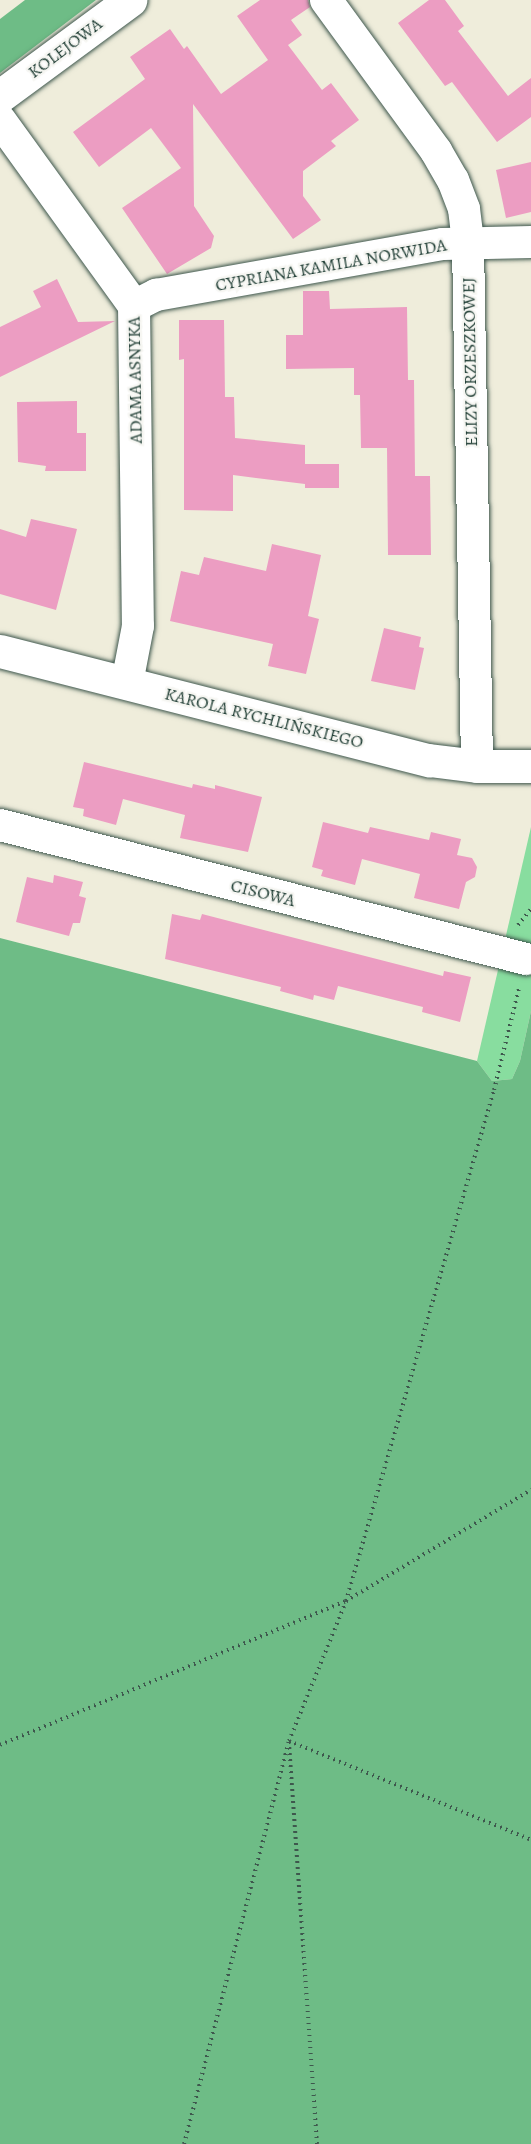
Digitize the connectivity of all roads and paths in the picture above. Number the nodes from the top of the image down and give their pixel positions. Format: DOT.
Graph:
graph roads {
  1 [pos="130,0"];
  2 [pos="326,0"];
  3 [pos="0,96"];
  4 [pos="0,120"];
  5 [pos="531,242"];
  6 [pos="468,243"];
  7 [pos="134,306"];
  8 [pos="0,651"];
  9 [pos="127,683"];
  10 [pos="477,766"];
  11 [pos="531,766"];
  12 [pos="0,825"];
  13 [pos="526,959"];
  14 [pos="531,1490"];
  15 [pos="346,1601"];
  16 [pos="289,1741"];
  17 [pos="0,1745"];
  18 [pos="531,1840"];
  19 [pos="184,2144"];
  20 [pos="317,2144"];
  1 -- 3 [label="street, KOLEJOWA"];
  2 -- 6 [label="street, ELIZY ORZESZKOWEJ"];
  4 -- 7 [label="street, ADAMA ASNYKA"];
  5 -- 6 [label="street, CYPRIANA KAMILA NORWIDA"];
  6 -- 7 [label="street, CYPRIANA KAMILA NORWIDA"];
  6 -- 10 [label="street, ELIZY ORZESZKOWEJ"];
  7 -- 9 [label="street, ADAMA ASNYKA"];
  8 -- 9 [label="street, KAROLA RYCHLIŃSKIEGO"];
  9 -- 10 [label="street, KAROLA RYCHLIŃSKIEGO"];
  10 -- 11 [label="street, KAROLA RYCHLIŃSKIEGO"];
  12 -- 13 [label="street, CISOWA"];
  13 -- 15 [label="path"];
  14 -- 15 [label="path"];
  15 -- 16 [label="path"];
  15 -- 17 [label="path"];
  16 -- 18 [label="path"];
  16 -- 19 [label="path"];
  16 -- 20 [label="path"];
}
